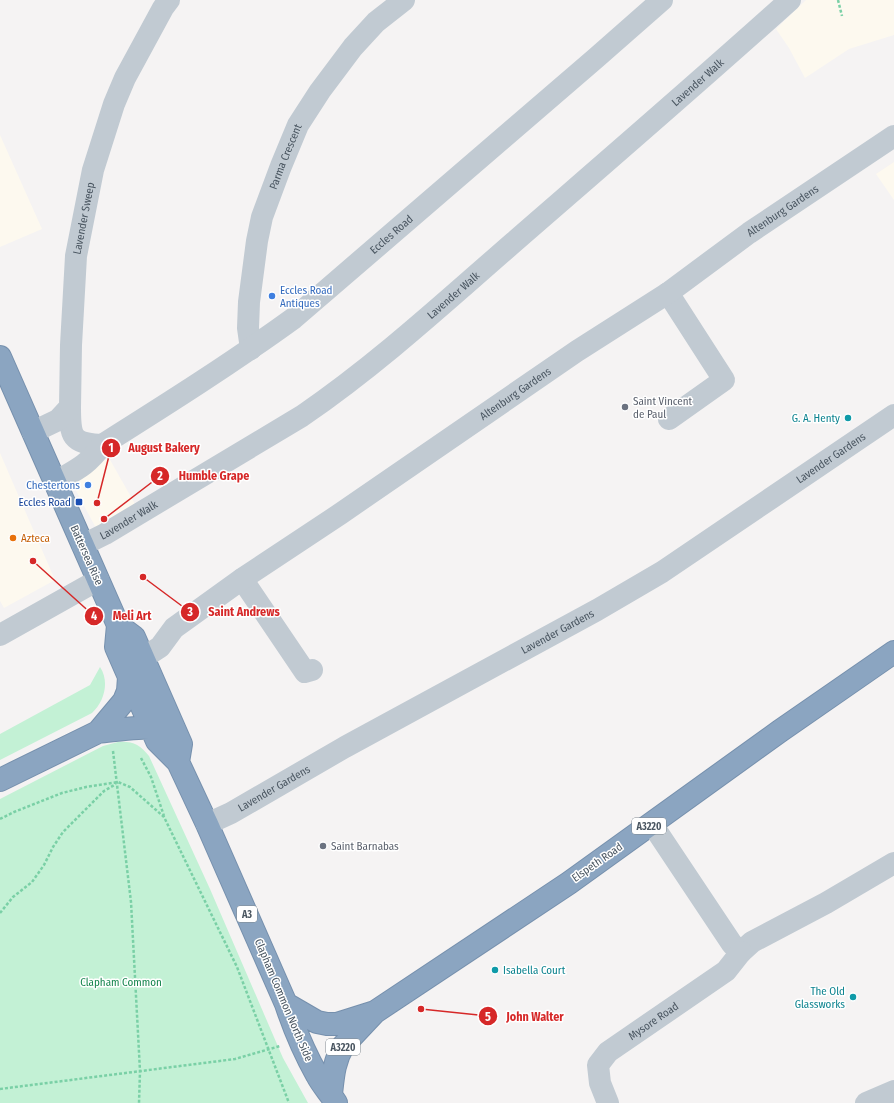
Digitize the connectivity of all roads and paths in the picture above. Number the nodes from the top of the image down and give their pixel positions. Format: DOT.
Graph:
graph roads {
  1 [pos="169,0"];
  2 [pos="404,0"];
  3 [pos="662,0"];
  4 [pos="790,0"];
  5 [pos="838,0"];
  6 [pos="842,16"];
  7 [pos="894,136"];
  8 [pos="668,292"];
  9 [pos="251,349"];
  10 [pos="0,357"];
  11 [pos="70,407"];
  12 [pos="894,415"];
  13 [pos="669,419"];
  14 [pos="33,432"];
  15 [pos="102,445"];
  16 [pos="55,482"];
  17 [pos="83,545"];
  18 [pos="242,579"];
  19 [pos="98,580"];
  20 [pos="118,625"];
  21 [pos="0,635"];
  22 [pos="894,652"];
  23 [pos="143,658"];
  24 [pos="312,670"];
  25 [pos="129,677"];
  26 [pos="152,728"];
  27 [pos="98,732"];
  28 [pos="178,737"];
  29 [pos="113,748"];
  30 [pos="140,756"];
  31 [pos="178,762"];
  32 [pos="0,780"];
  33 [pos="118,782"];
  34 [pos="164,817"];
  35 [pos="0,819"];
  36 [pos="207,824"];
  37 [pos="652,824"];
  38 [pos="894,863"];
  39 [pos="0,913"];
  40 [pos="741,952"];
  41 [pos="286,1004"];
  42 [pos="375,1012"];
  43 [pos="285,1044"];
  44 [pos="268,1050"];
  45 [pos="140,1071"];
  46 [pos="0,1089"];
  47 [pos="894,1091"];
  48 [pos="333,1098"];
  49 [pos="139,1103"];
  50 [pos="289,1103"];
  51 [pos="608,1103"];
  52 [pos="866,1103"];
  1 -- 11 [label="street, Lavender Sweep"];
  2 -- 9 [label="street, Parma Crescent"];
  3 -- 9 [label="street, Eccles Road"];
  4 -- 17 [label="street, Lavender Walk"];
  5 -- 6 [label="path"];
  7 -- 8 [label="street, Altenburg Gardens"];
  8 -- 13 [label="street"];
  8 -- 18 [label="street, Altenburg Gardens"];
  9 -- 15 [label="street, Eccles Road"];
  10 -- 14 [label="highway, Battersea Rise"];
  11 -- 14 [label="street"];
  11 -- 15 [label="street"];
  12 -- 36 [label="street, Lavender Gardens"];
  14 -- 16 [label="highway, Battersea Rise"];
  15 -- 16 [label="street, Eccles Road"];
  16 -- 17 [label="highway, Battersea Rise"];
  17 -- 19 [label="highway, Battersea Rise"];
  18 -- 23 [label="street, Altenburg Gardens"];
  18 -- 24 [label="street"];
  19 -- 20 [label="highway, Battersea Rise"];
  19 -- 21 [label="street"];
  20 -- 23 [label="highway, Battersea Rise"];
  20 -- 25 [label="highway, Clapham Common North Side"];
  22 -- 37 [label="highway, Elspeth Road / A3220"];
  23 -- 28 [label="highway, Battersea Rise"];
  25 -- 26 [label="highway, Clapham Common North Side"];
  25 -- 27 [label="highway"];
  26 -- 27 [label="highway"];
  26 -- 28 [label="highway"];
  26 -- 31 [label="highway, Clapham Common North Side"];
  27 -- 32 [label="highway"];
  28 -- 31 [label="highway"];
  29 -- 33 [label="path"];
  30 -- 34 [label="path"];
  31 -- 36 [label="highway, Clapham Common North Side / A3"];
  33 -- 34 [label="path"];
  33 -- 35 [label="path"];
  33 -- 39 [label="path"];
  33 -- 45 [label="path"];
  34 -- 44 [label="path"];
  36 -- 41 [label="highway, Clapham Common North Side / A3"];
  37 -- 40 [label="street"];
  37 -- 42 [label="highway, Elspeth Road / A3220"];
  38 -- 40 [label="street, Mysore Road"];
  40 -- 51 [label="street, Mysore Road"];
  41 -- 42 [label="highway, Elspeth Road / A3220"];
  41 -- 48 [label="highway, Clapham Common North Side / A3"];
  42 -- 48 [label="highway, Elspeth Road / A3220"];
  43 -- 44 [label="path"];
  44 -- 45 [label="path"];
  44 -- 50 [label="path"];
  45 -- 46 [label="path"];
  45 -- 49 [label="path"];
  47 -- 52 [label="street"];
}
